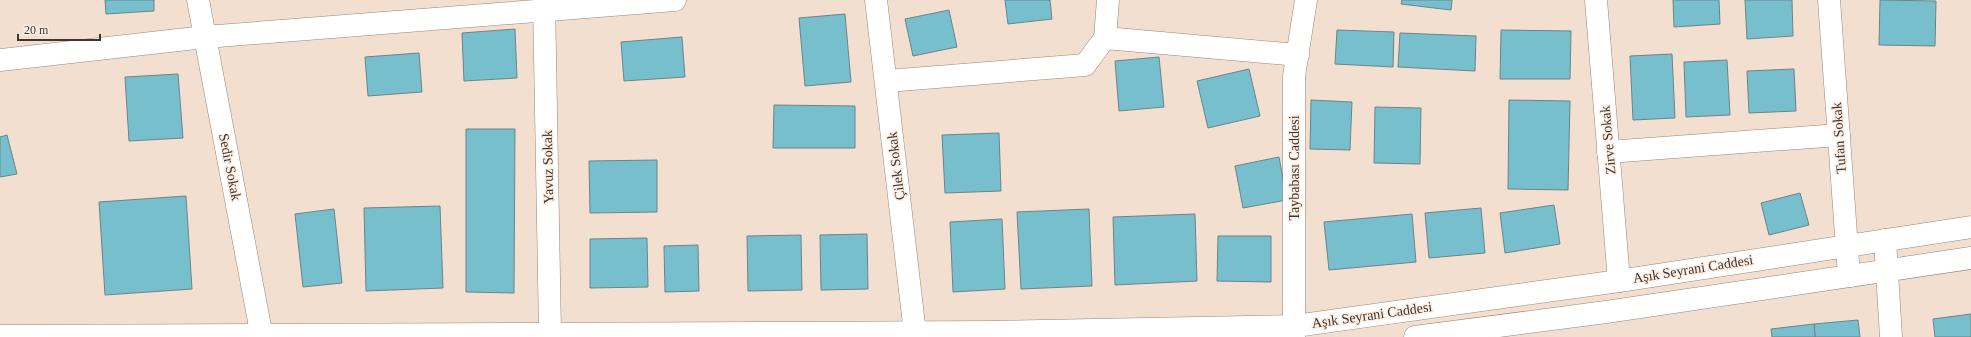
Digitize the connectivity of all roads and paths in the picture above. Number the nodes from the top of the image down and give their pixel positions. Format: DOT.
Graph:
graph roads {
  1 [pos="198,0"];
  2 [pos="675,0"];
  3 [pos="876,0"];
  4 [pos="1108,0"];
  5 [pos="1306,0"];
  6 [pos="1596,0"];
  7 [pos="1829,0"];
  8 [pos="545,5"];
  9 [pos="205,37"];
  10 [pos="1105,38"];
  11 [pos="1298,55"];
  12 [pos="0,60"];
  13 [pos="887,81"];
  14 [pos="1838,135"];
  15 [pos="1608,152"];
  16 [pos="1971,227"];
  17 [pos="1885,240"];
  18 [pos="1846,246"];
  19 [pos="1971,258"];
  20 [pos="1887,270"];
  21 [pos="1849,276"];
  22 [pos="1619,281"];
  23 [pos="915,332"];
  24 [pos="1294,332"];
  25 [pos="550,333"];
  26 [pos="0,336"];
  27 [pos="262,336"];
  28 [pos="1415,337"];
  29 [pos="1891,337"];
  1 -- 9 [label="street, Sedir Sokak"];
  2 -- 8 [label="street"];
  3 -- 13 [label="street, Çilek Sokak"];
  4 -- 10 [label="street"];
  5 -- 11 [label="street, Taybabası Caddesi"];
  6 -- 15 [label="street, Zirve Sokak"];
  7 -- 14 [label="street, Tufan Sokak"];
  8 -- 9 [label="street"];
  8 -- 25 [label="street, Yavuz Sokak"];
  9 -- 12 [label="street"];
  9 -- 27 [label="street, Sedir Sokak"];
  10 -- 11 [label="street"];
  10 -- 13 [label="street"];
  11 -- 24 [label="street, Taybabası Caddesi"];
  13 -- 23 [label="street, Çilek Sokak"];
  14 -- 15 [label="street"];
  14 -- 18 [label="street, Tufan Sokak"];
  15 -- 22 [label="street, Zirve Sokak"];
  16 -- 17 [label="street, Aşık Seyrani Caddesi"];
  17 -- 18 [label="street, Aşık Seyrani Caddesi"];
  17 -- 20 [label="street"];
  18 -- 21 [label="street, Tufan Sokak"];
  18 -- 22 [label="street, Aşık Seyrani Caddesi"];
  19 -- 20 [label="street"];
  20 -- 21 [label="street"];
  20 -- 29 [label="street"];
  21 -- 28 [label="street"];
  22 -- 24 [label="street, Aşık Seyrani Caddesi"];
  23 -- 24 [label="street, Aşık Seyrani Caddesi"];
  23 -- 25 [label="street, Aşık Seyrani Caddesi"];
  25 -- 27 [label="street, Aşık Seyrani Caddesi"];
  26 -- 27 [label="street, Aşık Seyrani Caddesi"];
}
